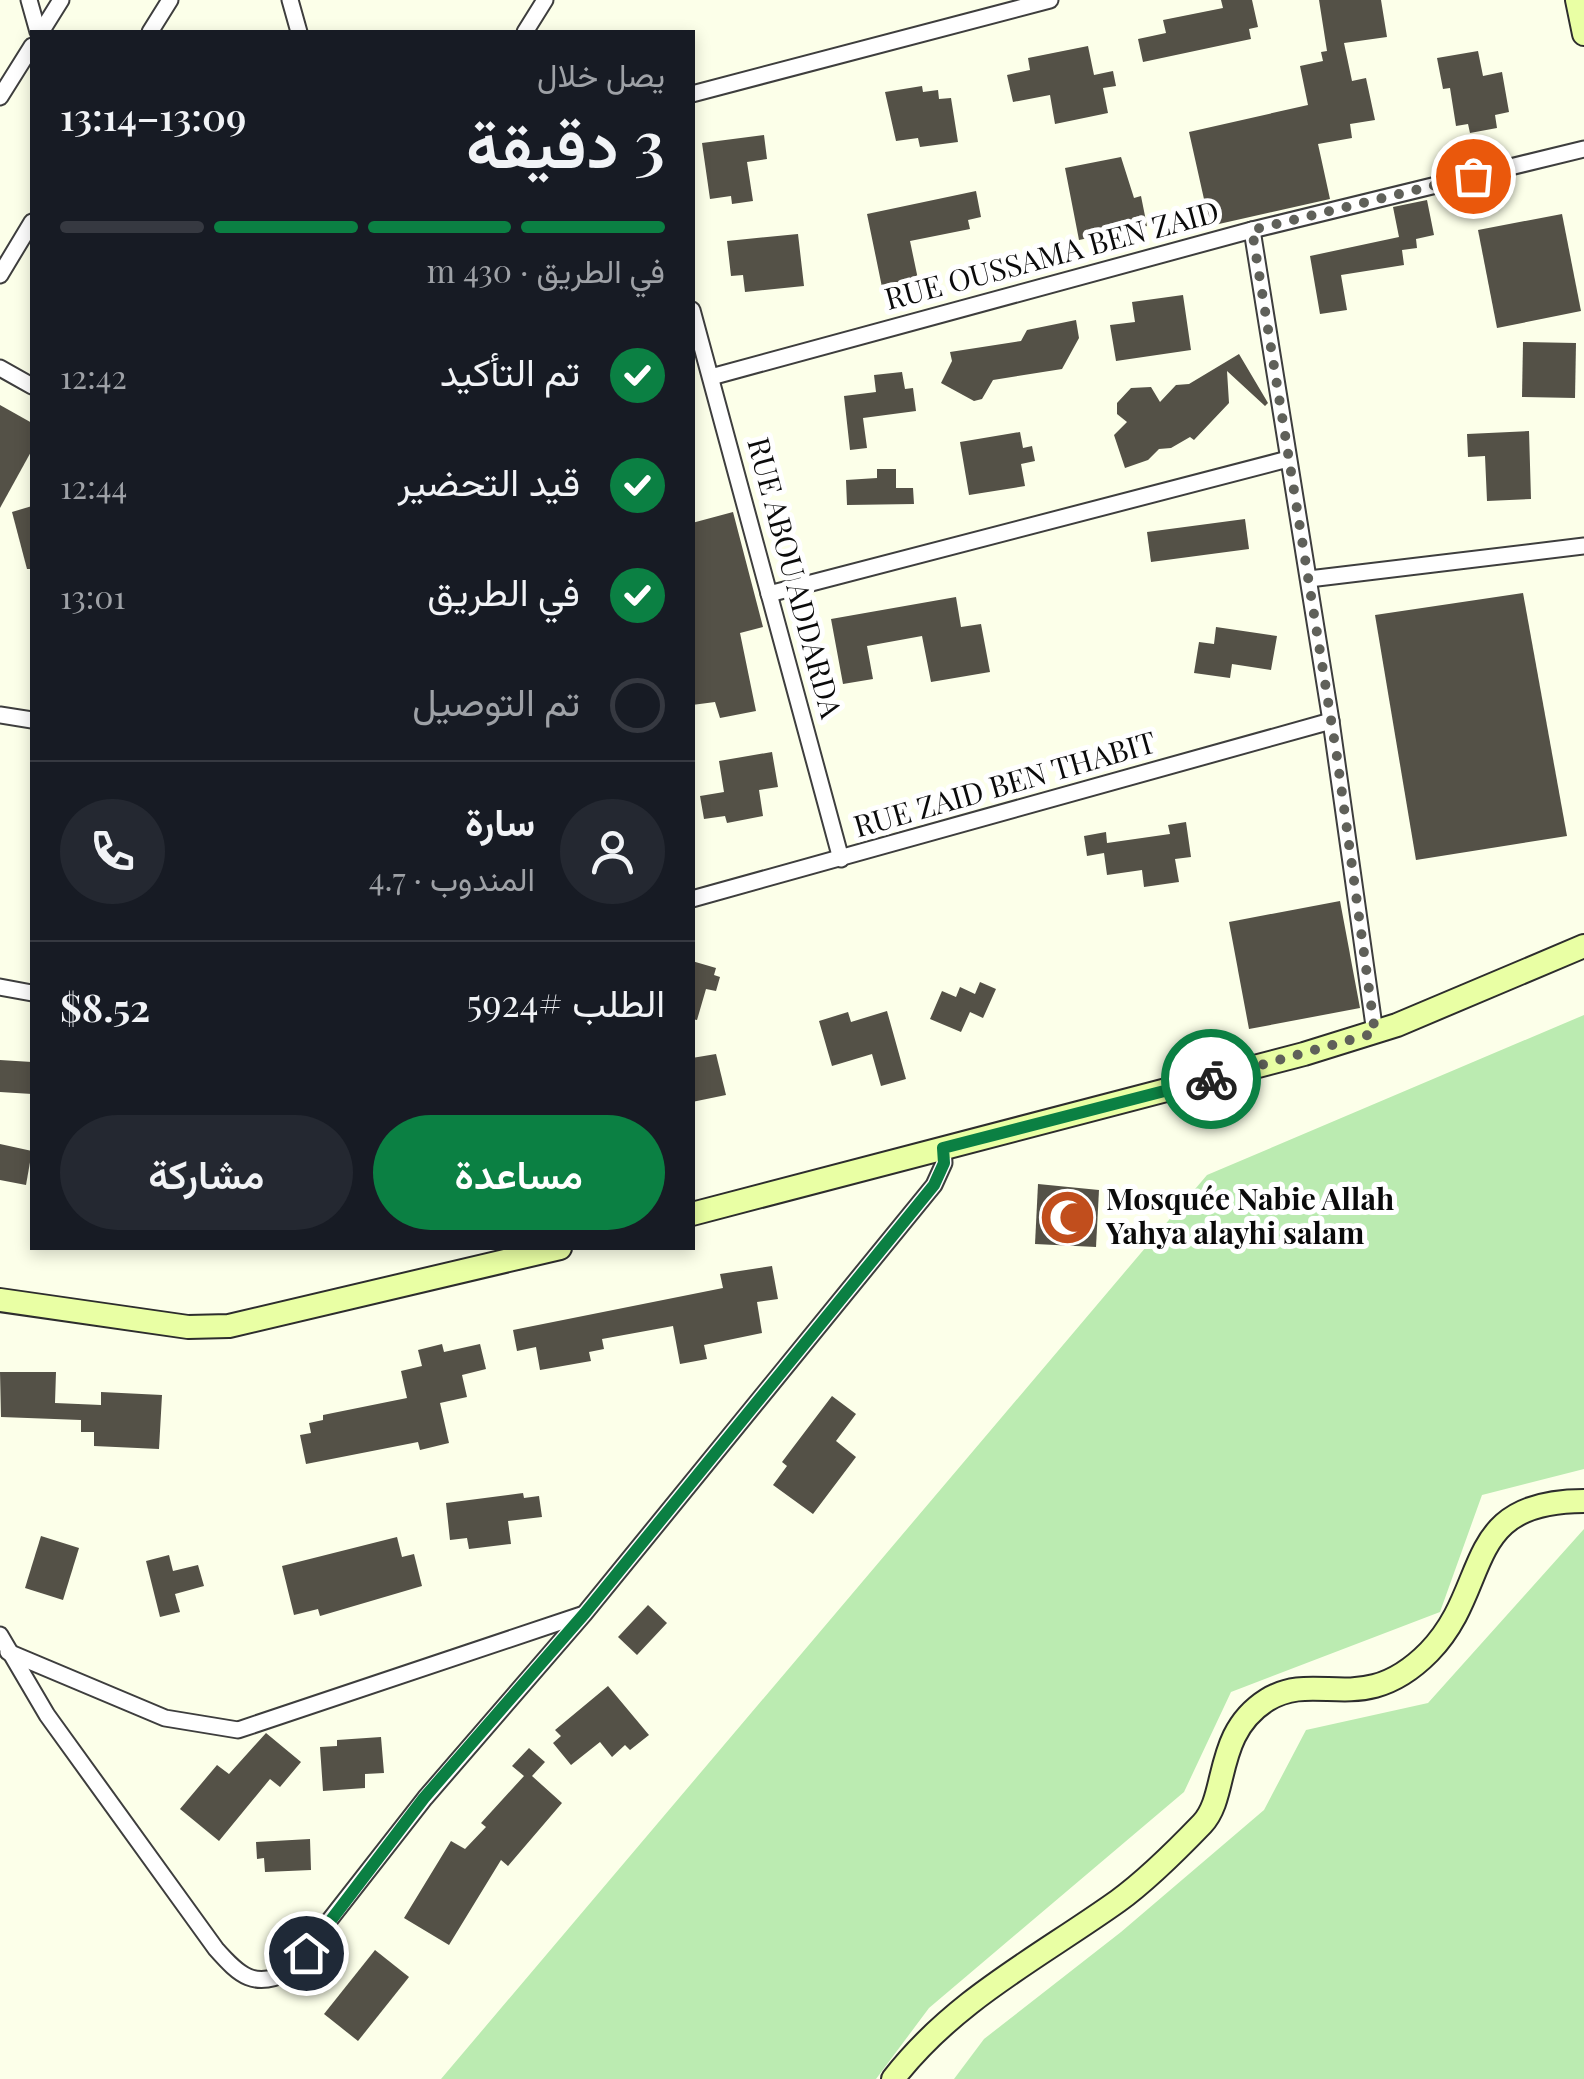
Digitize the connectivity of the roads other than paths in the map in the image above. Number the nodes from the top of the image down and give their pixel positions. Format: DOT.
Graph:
graph roads {
  1 [pos="30,0"];
  2 [pos="62,0"];
  3 [pos="170,0"];
  4 [pos="290,0"];
  5 [pos="545,0"];
  6 [pos="1050,0"];
  7 [pos="1577,0"];
  8 [pos="39,30"];
  9 [pos="41,30"];
  10 [pos="151,30"];
  11 [pos="298,30"];
  12 [pos="526,30"];
  13 [pos="1584,34"];
  14 [pos="30,49"];
  15 [pos="695,93"];
  16 [pos="0,98"];
  17 [pos="1584,149"];
  18 [pos="30,225"];
  19 [pos="1252,230"];
  20 [pos="0,275"];
  21 [pos="695,320"];
  22 [pos="0,368"];
  23 [pos="711,376"];
  24 [pos="30,385"];
  25 [pos="1288,459"];
  26 [pos="1584,546"];
  27 [pos="1309,579"];
  28 [pos="769,594"];
  29 [pos="0,715"];
  30 [pos="30,720"];
  31 [pos="1331,721"];
  32 [pos="841,860"];
  33 [pos="695,898"];
  34 [pos="1584,946"];
  35 [pos="0,988"];
  36 [pos="30,994"];
  37 [pos="1375,1033"];
  38 [pos="943,1148"];
  39 [pos="695,1213"];
  40 [pos="552,1250"];
  41 [pos="0,1300"];
  42 [pos="1584,1501"];
  43 [pos="585,1613"];
  44 [pos="0,1635"];
  45 [pos="6,1652"];
  46 [pos="893,2079"];
  1 -- 8 [label="street"];
  2 -- 9 [label="street"];
  3 -- 10 [label="street"];
  4 -- 11 [label="street"];
  5 -- 12 [label="street"];
  6 -- 15 [label="street"];
  7 -- 13 [label="street"];
  14 -- 16 [label="street"];
  17 -- 19 [label="street, RUE OUSSAMA BEN ZAID"];
  18 -- 20 [label="street"];
  19 -- 23 [label="street, RUE OUSSAMA BEN ZAID"];
  19 -- 25 [label="street"];
  21 -- 23 [label="street, RUE ABOU ADDARDA"];
  22 -- 24 [label="street"];
  23 -- 28 [label="street, RUE ABOU ADDARDA"];
  25 -- 27 [label="street"];
  25 -- 28 [label="street"];
  26 -- 27 [label="street"];
  27 -- 31 [label="street"];
  28 -- 32 [label="street, RUE ABOU ADDARDA"];
  29 -- 30 [label="street"];
  31 -- 32 [label="street, RUE ZAID BEN THABIT"];
  31 -- 37 [label="street"];
  32 -- 33 [label="street, RUE ZAID BEN THABIT"];
  34 -- 37 [label="street"];
  35 -- 36 [label="street"];
  37 -- 38 [label="street"];
  38 -- 39 [label="street"];
  38 -- 43 [label="street"];
  40 -- 41 [label="street"];
  42 -- 46 [label="street"];
  43 -- 45 [label="street"];
  43 -- 45 [label="street"];
  44 -- 45 [label="street"];
}
